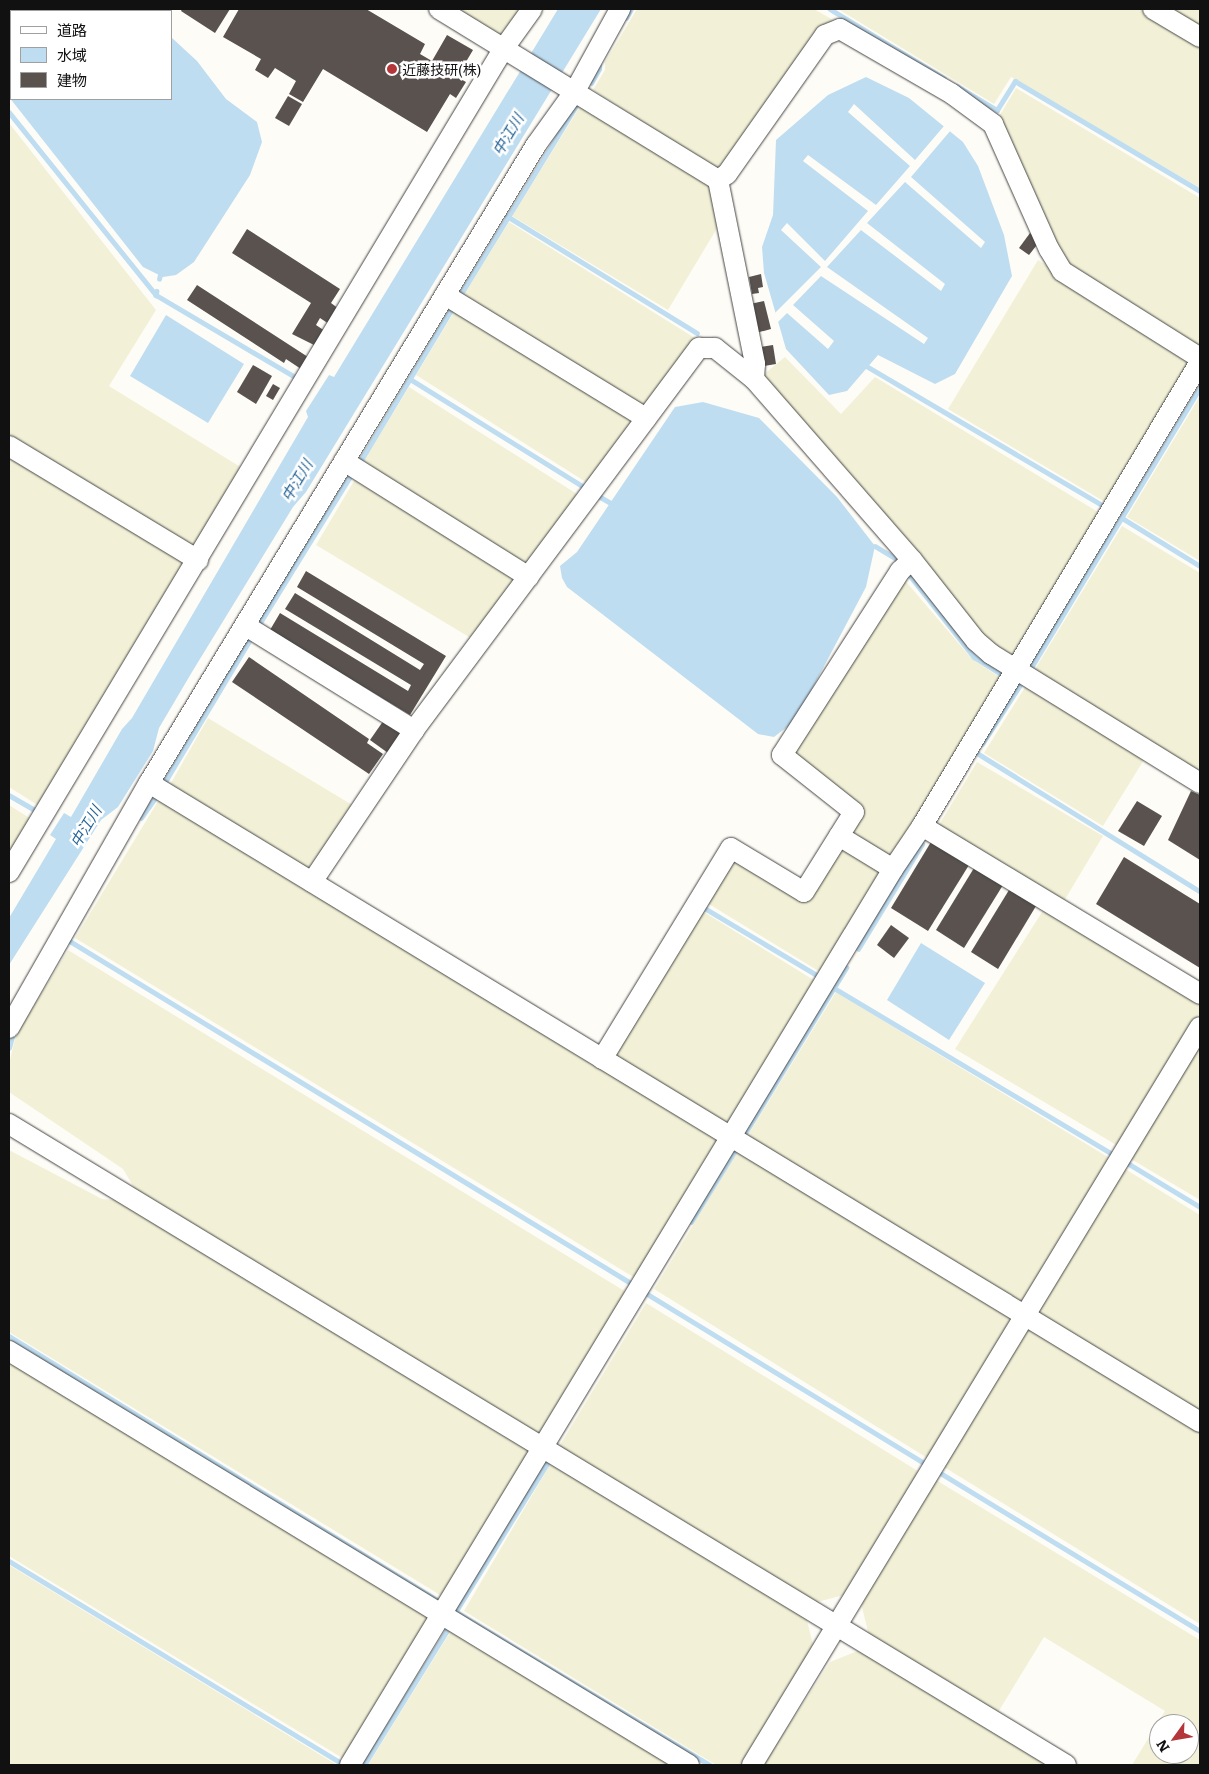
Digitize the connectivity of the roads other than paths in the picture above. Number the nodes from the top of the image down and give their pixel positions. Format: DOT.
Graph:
graph roads {
  1 [pos="439,9"];
  2 [pos="532,9"];
  3 [pos="620,9"];
  4 [pos="1153,9"];
  5 [pos="1200,37"];
  6 [pos="510,52"];
  7 [pos="571,89"];
  8 [pos="718,180"];
  9 [pos="445,295"];
  10 [pos="1200,358"];
  11 [pos="1200,362"];
  12 [pos="754,379"];
  13 [pos="646,418"];
  14 [pos="9,446"];
  15 [pos="344,461"];
  16 [pos="198,560"];
  17 [pos="912,560"];
  18 [pos="529,577"];
  19 [pos="246,626"];
  20 [pos="1016,670"];
  21 [pos="414,730"];
  22 [pos="149,783"];
  23 [pos="1200,783"];
  24 [pos="922,826"];
  25 [pos="839,836"];
  26 [pos="893,869"];
  27 [pos="9,872"];
  28 [pos="312,882"];
  29 [pos="1200,994"];
  30 [pos="1200,1027"];
  31 [pos="9,1028"];
  32 [pos="602,1059"];
  33 [pos="9,1124"];
  34 [pos="731,1138"];
  35 [pos="1026,1316"];
  36 [pos="9,1351"];
  37 [pos="1200,1422"];
  38 [pos="543,1450"];
  39 [pos="442,1614"];
  40 [pos="837,1626"];
  41 [pos="350,1765"];
  42 [pos="689,1765"];
  43 [pos="752,1765"];
  44 [pos="1066,1765"];
  1 -- 6 [label="street"];
  2 -- 6 [label="street"];
  3 -- 7 [label="street"];
  4 -- 5 [label="street"];
  6 -- 7 [label="street"];
  6 -- 16 [label="street"];
  7 -- 8 [label="street"];
  7 -- 9 [label="street"];
  8 -- 10 [label="street"];
  8 -- 12 [label="street"];
  9 -- 13 [label="street"];
  9 -- 15 [label="street"];
  11 -- 20 [label="street"];
  12 -- 13 [label="street"];
  12 -- 17 [label="street"];
  13 -- 18 [label="street"];
  14 -- 16 [label="street"];
  15 -- 18 [label="street"];
  15 -- 19 [label="street"];
  16 -- 27 [label="street"];
  17 -- 20 [label="street"];
  17 -- 25 [label="street"];
  18 -- 21 [label="street"];
  19 -- 21 [label="street"];
  19 -- 22 [label="street"];
  20 -- 23 [label="street"];
  20 -- 24 [label="street"];
  21 -- 28 [label="street"];
  22 -- 28 [label="street"];
  22 -- 31 [label="street"];
  24 -- 26 [label="street"];
  24 -- 29 [label="street"];
  25 -- 26 [label="street"];
  25 -- 32 [label="street"];
  26 -- 34 [label="street"];
  28 -- 32 [label="street"];
  30 -- 35 [label="street"];
  32 -- 34 [label="street"];
  33 -- 38 [label="street"];
  34 -- 35 [label="street"];
  34 -- 38 [label="street"];
  35 -- 37 [label="street"];
  35 -- 40 [label="street"];
  36 -- 39 [label="street"];
  38 -- 39 [label="street"];
  38 -- 40 [label="street"];
  39 -- 41 [label="street"];
  39 -- 42 [label="street"];
  40 -- 43 [label="street"];
  40 -- 44 [label="street"];
}
